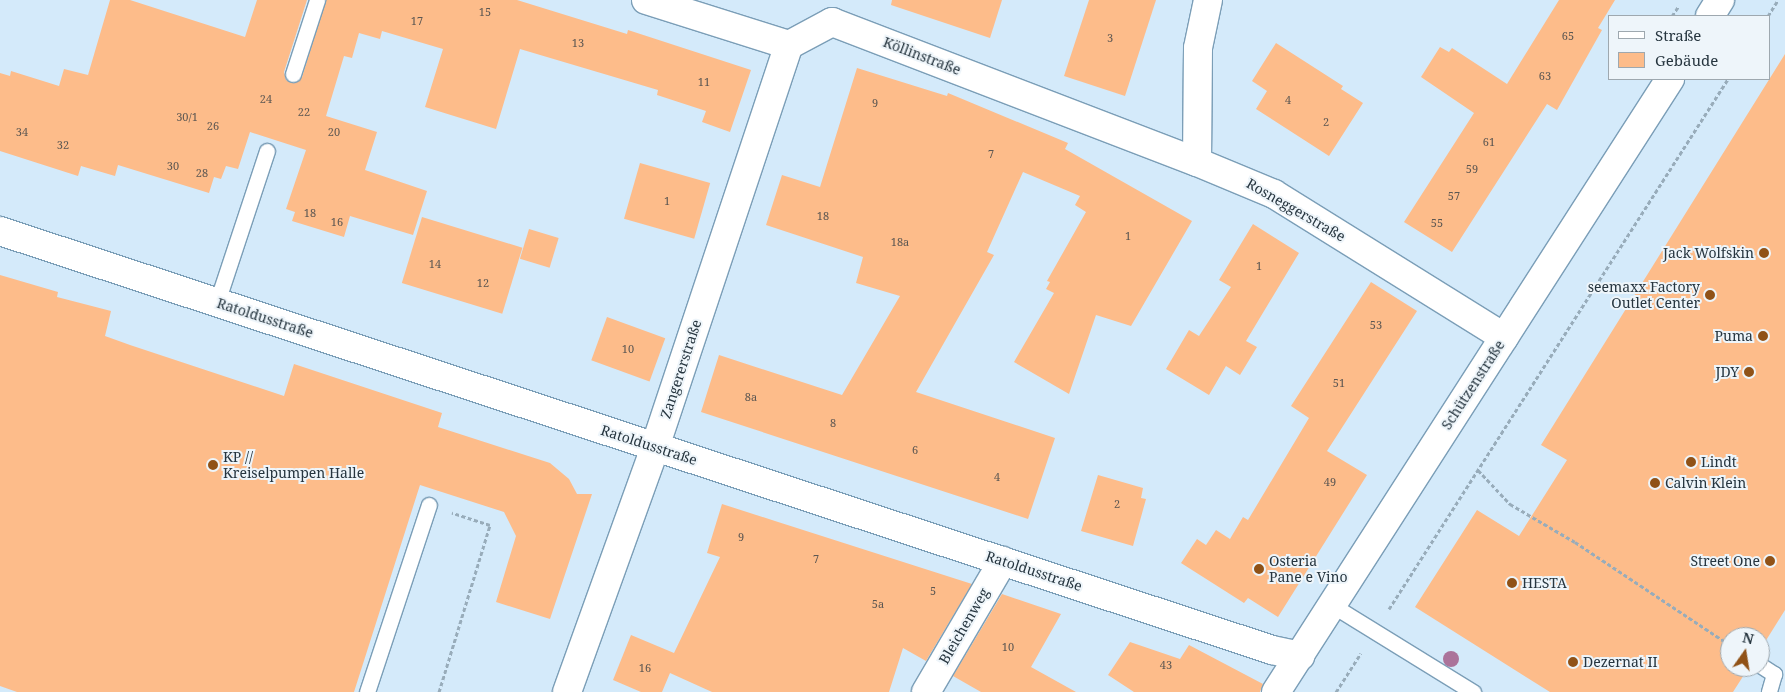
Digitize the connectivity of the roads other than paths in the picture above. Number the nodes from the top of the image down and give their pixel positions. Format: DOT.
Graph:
graph roads {
  1 [pos="318,0"];
  2 [pos="646,0"];
  3 [pos="1208,0"];
  4 [pos="1720,0"];
  5 [pos="836,11"];
  6 [pos="1711,15"];
  7 [pos="789,45"];
  8 [pos="293,74"];
  9 [pos="1669,80"];
  10 [pos="267,151"];
  11 [pos="1197,162"];
  12 [pos="0,231"];
  13 [pos="217,302"];
  14 [pos="1504,337"];
  15 [pos="654,447"];
  16 [pos="429,506"];
  17 [pos="1003,561"];
  18 [pos="1332,606"];
  19 [pos="1300,656"];
  20 [pos="1770,671"];
  21 [pos="367,692"];
  22 [pos="567,692"];
  23 [pos="926,692"];
  24 [pos="1276,692"];
  25 [pos="1473,692"];
  26 [pos="1770,692"];
  1 -- 8 [label="lane"];
  2 -- 7 [label="street"];
  3 -- 11 [label="street"];
  4 -- 6 [label="street"];
  5 -- 7 [label="street, Köllinstraße"];
  5 -- 11 [label="street, Köllinstraße"];
  7 -- 15 [label="street, Zangererstraße"];
  9 -- 14 [label="street, Schützenstraße"];
  10 -- 13 [label="lane"];
  11 -- 14 [label="street, Rosneggerstraße"];
  12 -- 13 [label="street, Ratoldusstraße"];
  13 -- 15 [label="street, Ratoldusstraße"];
  14 -- 18 [label="street, Schützenstraße"];
  15 -- 17 [label="street, Ratoldusstraße"];
  15 -- 22 [label="street, Zangererstraße"];
  16 -- 21 [label="lane"];
  17 -- 19 [label="street, Ratoldusstraße"];
  17 -- 23 [label="street, Bleichenweg"];
  18 -- 19 [label="street, Schützenstraße"];
  18 -- 25 [label="lane"];
  19 -- 24 [label="street, Schützenstraße"];
  20 -- 26 [label="lane"];
}
